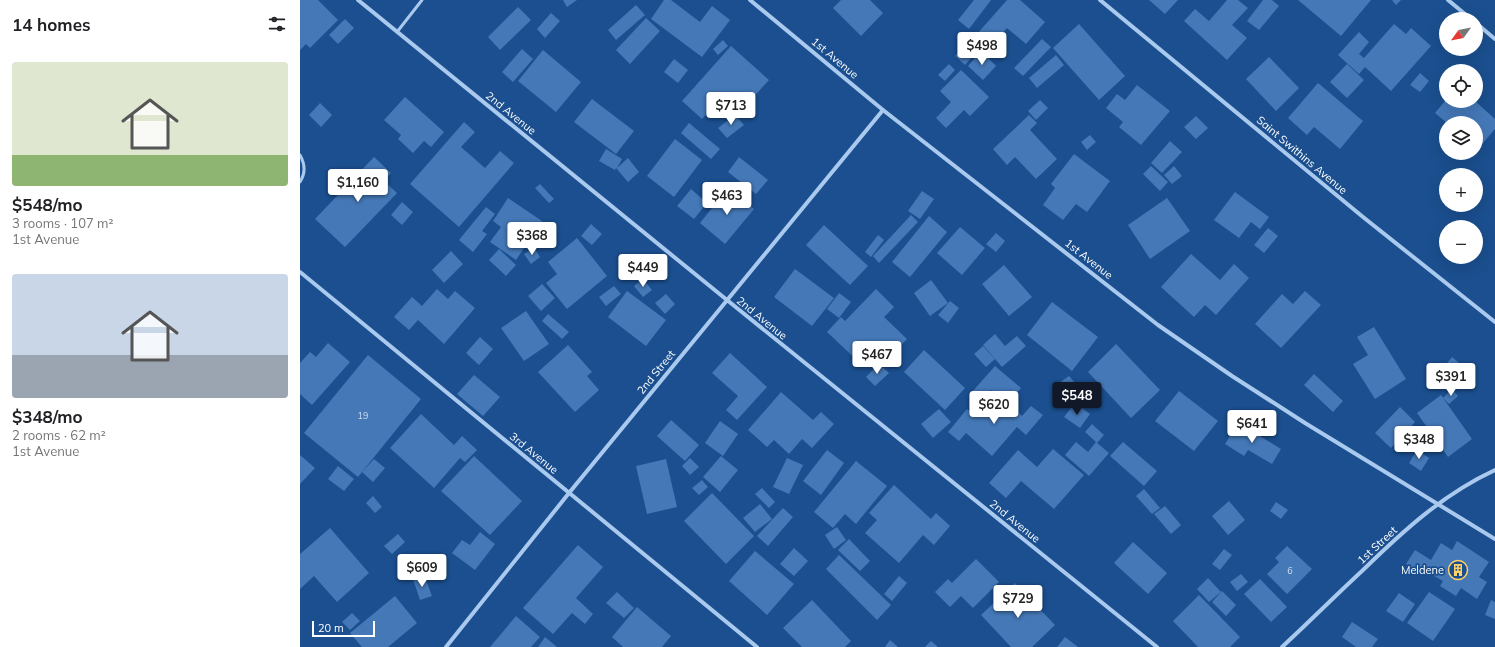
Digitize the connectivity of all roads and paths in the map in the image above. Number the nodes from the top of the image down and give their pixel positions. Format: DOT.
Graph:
graph roads {
  1 [pos="358,0"];
  2 [pos="422,0"];
  3 [pos="750,0"];
  4 [pos="1100,0"];
  5 [pos="1448,0"];
  6 [pos="1463,12"];
  7 [pos="1483,29"];
  8 [pos="397,32"];
  9 [pos="1495,39"];
  10 [pos="883,110"];
  11 [pos="300,155"];
  12 [pos="300,182"];
  13 [pos="300,272"];
  14 [pos="727,300"];
  15 [pos="1495,322"];
  16 [pos="1495,470"];
  17 [pos="569,493"];
  18 [pos="1437,504"];
  19 [pos="1495,539"];
  20 [pos="446,647"];
  21 [pos="757,647"];
  22 [pos="1157,647"];
  23 [pos="1282,647"];
  1 -- 8 [label="street, 2nd Avenue"];
  2 -- 8 [label="lane"];
  3 -- 10 [label="street, 1st Avenue"];
  4 -- 15 [label="street, Saint Swithins Avenue"];
  5 -- 6 [label="street"];
  7 -- 9 [label="street"];
  8 -- 14 [label="street, 2nd Avenue"];
  10 -- 14 [label="street, 2nd Street"];
  10 -- 18 [label="street, 1st Avenue"];
  11 -- 12 [label="lane"];
  13 -- 17 [label="street, 3rd Avenue"];
  14 -- 17 [label="street, 2nd Street"];
  14 -- 22 [label="street, 2nd Avenue"];
  16 -- 18 [label="street, 1st Street"];
  17 -- 20 [label="street, 2nd Street"];
  17 -- 21 [label="street, 3rd Avenue"];
  18 -- 19 [label="street, 1st Avenue"];
  18 -- 23 [label="street, 1st Street"];
}
